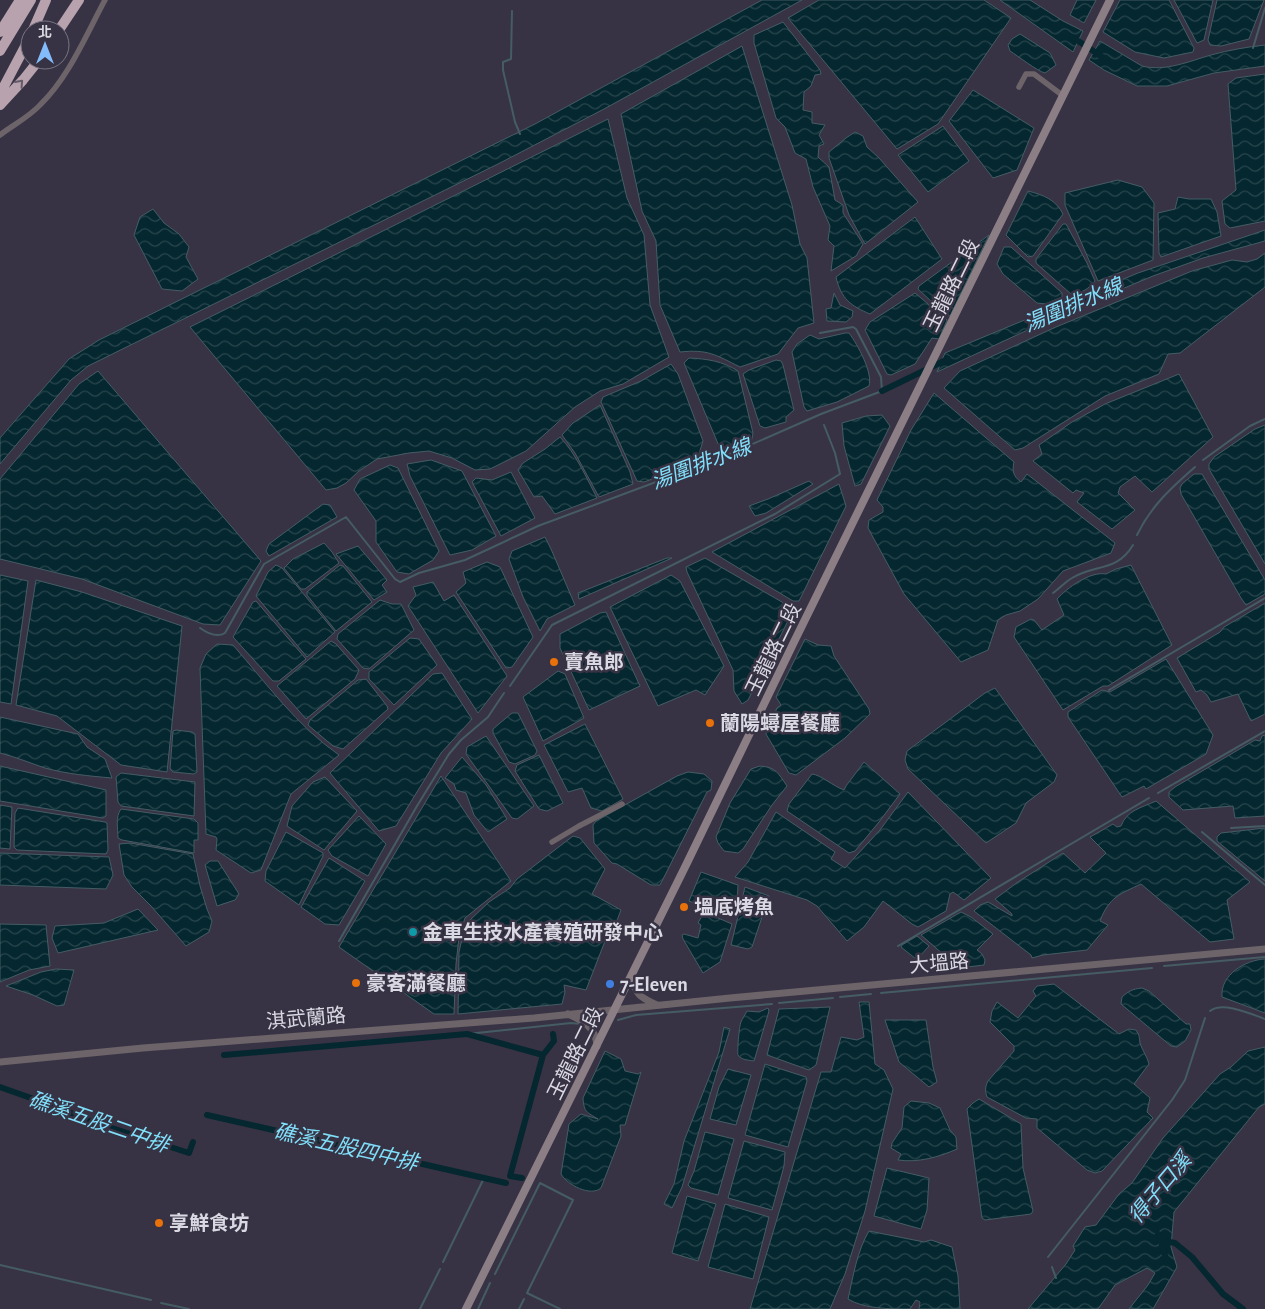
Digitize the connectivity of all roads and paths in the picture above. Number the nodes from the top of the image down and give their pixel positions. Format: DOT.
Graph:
graph roads {
  1 [pos="20,0"];
  2 [pos="31,0"];
  3 [pos="46,0"];
  4 [pos="79,0"];
  5 [pos="104,0"];
  6 [pos="1110,0"];
  7 [pos="37,20"];
  8 [pos="66,20"];
  9 [pos="0,32"];
  10 [pos="0,51"];
  11 [pos="20,56"];
  12 [pos="31,70"];
  13 [pos="1019,87"];
  14 [pos="0,94"];
  15 [pos="1062,95"];
  16 [pos="0,105"];
  17 [pos="0,135"];
  18 [pos="622,804"];
  19 [pos="552,842"];
  20 [pos="1265,949"];
  21 [pos="632,975"];
  22 [pos="658,1005"];
  23 [pos="615,1009"];
  24 [pos="568,1014"];
  25 [pos="597,1046"];
  26 [pos="0,1062"];
  27 [pos="466,1309"];
  1 -- 9 [label="highway"];
  2 -- 10 [label="highway"];
  3 -- 7 [label="highway"];
  4 -- 8 [label="highway"];
  5 -- 17 [label="street"];
  6 -- 15 [label="main road, 玉龍路二段"];
  11 -- 14 [label="highway"];
  16 -- 12 [label="highway, one-way"];
  13 -- 15 [label="street"];
  15 -- 21 [label="main road, 玉龍路二段"];
  18 -- 19 [label="street"];
  20 -- 22 [label="street, 大塭路"];
  21 -- 22 [label="street"];
  21 -- 23 [label="main road, 玉龍路二段"];
  22 -- 23 [label="street, 大塭路"];
  23 -- 24 [label="street, 淇武蘭路"];
  23 -- 25 [label="main road, 玉龍路二段"];
  24 -- 25 [label="street"];
  24 -- 26 [label="street, 淇武蘭路"];
  25 -- 27 [label="main road, 玉龍路二段"];
}
